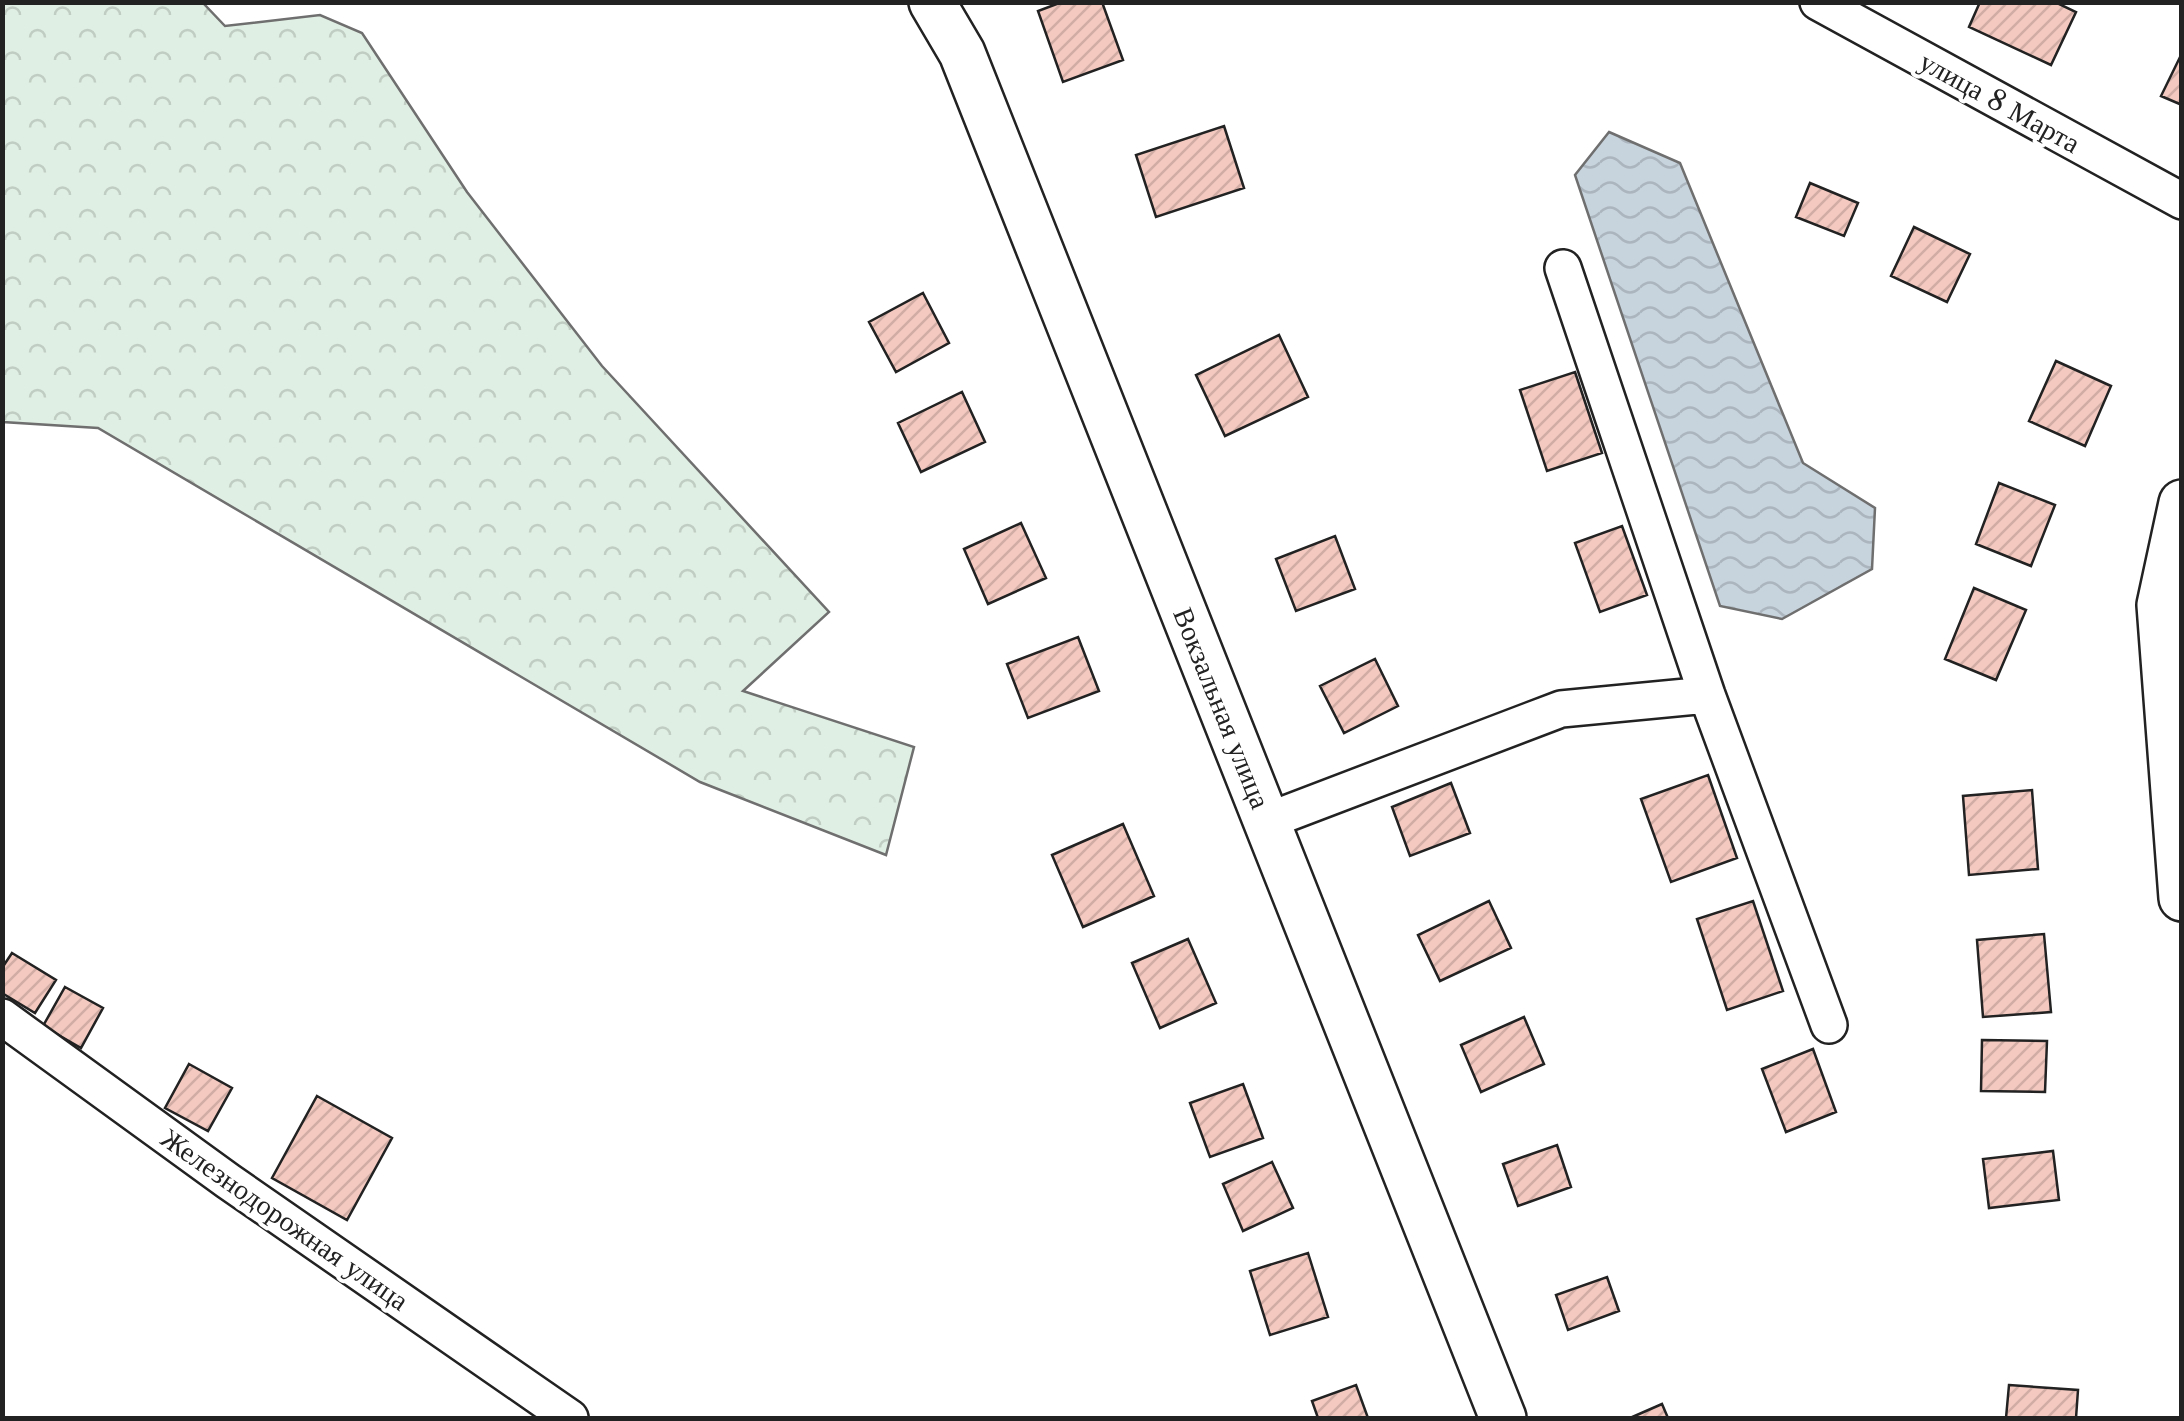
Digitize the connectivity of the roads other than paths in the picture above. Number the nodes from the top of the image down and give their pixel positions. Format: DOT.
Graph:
graph roads {
  1 [pos="932,2"];
  2 [pos="1818,2"];
  3 [pos="2182,201"];
  4 [pos="1563,268"];
  5 [pos="2182,504"];
  6 [pos="1707,695"];
  7 [pos="1267,821"];
  8 [pos="2182,898"];
  9 [pos="2,1017"];
  10 [pos="1829,1025"];
  11 [pos="570,1418"];
  12 [pos="1503,1418"];
  1 -- 7 [label="street, Вокзальная улица"];
  2 -- 3 [label="street, улица 8 Марта"];
  4 -- 6 [label="street"];
  5 -- 8 [label="street"];
  6 -- 7 [label="street"];
  6 -- 10 [label="street"];
  7 -- 12 [label="street, Вокзальная улица"];
  9 -- 11 [label="street, Железнодорожная улица"];
}
